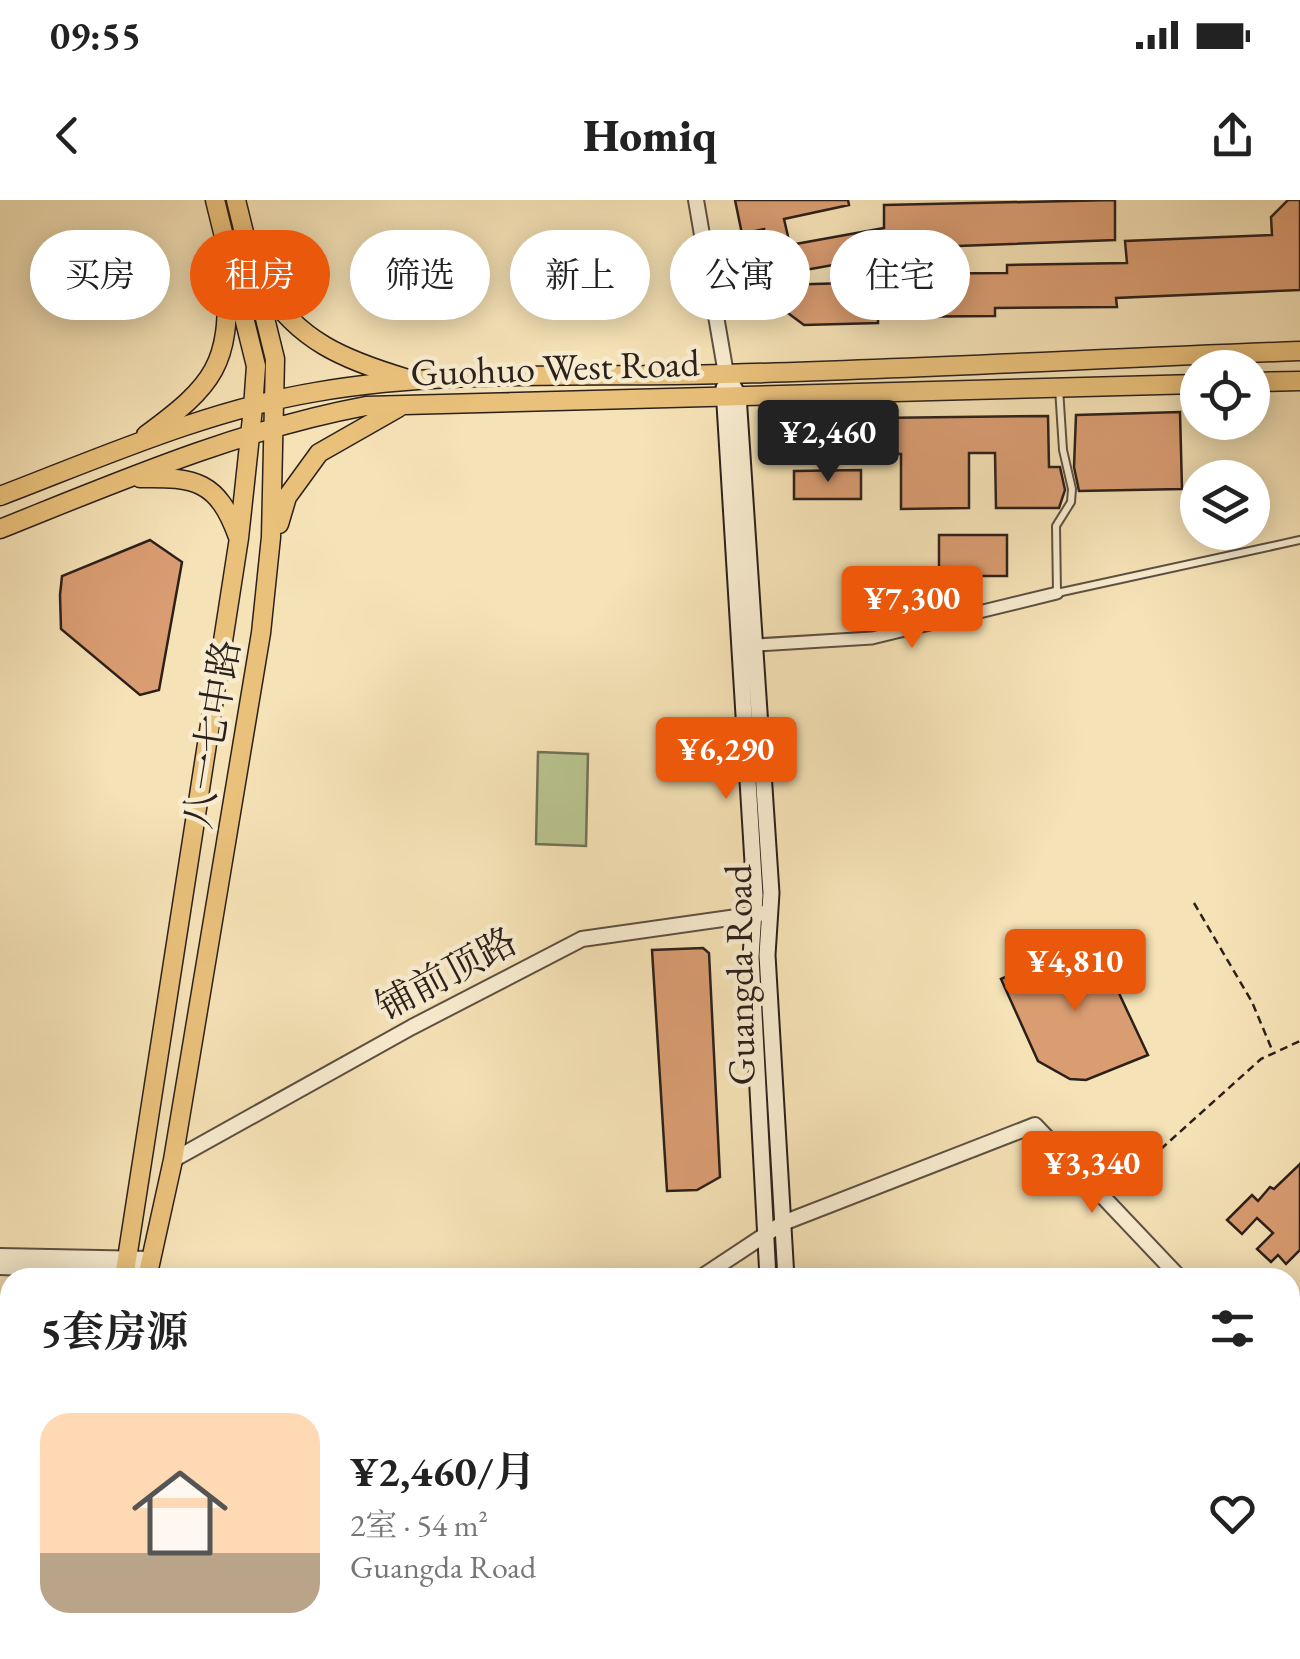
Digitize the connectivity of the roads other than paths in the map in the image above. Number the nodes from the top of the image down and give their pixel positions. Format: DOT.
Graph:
graph roads {
  1 [pos="215,200"];
  2 [pos="236,200"];
  3 [pos="696,200"];
  4 [pos="223,230"];
  5 [pos="244,230"];
  6 [pos="227,320"];
  7 [pos="245,320"];
  8 [pos="266,320"];
  9 [pos="291,320"];
  10 [pos="1300,350"];
  11 [pos="726,374"];
  12 [pos="410,380"];
  13 [pos="1300,381"];
  14 [pos="1270,382"];
  15 [pos="1180,384"];
  16 [pos="1059,387"];
  17 [pos="730,394"];
  18 [pos="278,402"];
  19 [pos="403,405"];
  20 [pos="253,408"];
  21 [pos="277,427"];
  22 [pos="251,435"];
  23 [pos="121,449"];
  24 [pos="125,479"];
  25 [pos="0,496"];
  26 [pos="1,529"];
  27 [pos="272,537"];
  28 [pos="238,538"];
  29 [pos="1300,540"];
  30 [pos="1057,592"];
  31 [pos="756,645"];
  32 [pos="763,913"];
  33 [pos="173,1160"];
  34 [pos="784,1223"];
  35 [pos="766,1233"];
  36 [pos="0,1256"];
  37 [pos="0,1267"];
  38 [pos="62,1268"];
  39 [pos="115,1268"];
  40 [pos="125,1268"];
  41 [pos="148,1268"];
  42 [pos="715,1268"];
  43 [pos="768,1268"];
  44 [pos="786,1268"];
  45 [pos="1171,1268"];
  1 -- 4 [label="main road, 八一七中路"];
  2 -- 5 [label="main road, 八一七中路"];
  3 -- 11 [label="street, Guangda Road"];
  6 -- 23 [label="main road"];
  7 -- 20 [label="main road, 八一七中路"];
  8 -- 18 [label="main road, 八一七中路"];
  9 -- 12 [label="main road"];
  10 -- 11 [label="main road, Guohuo West Road"];
  11 -- 12 [label="main road, Guohuo West Road"];
  11 -- 17 [label="main road, Guangda Road"];
  12 -- 18 [label="main road, Guohuo West Road"];
  13 -- 14 [label="main road"];
  15 -- 16 [label="main road, Guohuo West Road"];
  16 -- 17 [label="main road, Guohuo West Road"];
  16 -- 30 [label="lane"];
  17 -- 19 [label="main road, Guohuo West Road"];
  17 -- 31 [label="main road, Guangda Road"];
  17 -- 32 [label="main road, Guangda Road"];
  18 -- 20 [label="main road, Guohuo West Road"];
  18 -- 21 [label="main road, 八一七中路"];
  19 -- 21 [label="main road, Guohuo West Road"];
  19 -- 27 [label="main road"];
  20 -- 22 [label="main road, 八一七中路"];
  20 -- 23 [label="main road, Guohuo West Road"];
  21 -- 22 [label="main road, Guohuo West Road"];
  21 -- 27 [label="main road, 八一七中路"];
  22 -- 24 [label="main road, Guohuo West Road"];
  22 -- 28 [label="main road, 八一七中路"];
  23 -- 25 [label="main road"];
  24 -- 26 [label="main road, Guohuo West Road"];
  24 -- 28 [label="main road"];
  27 -- 33 [label="main road, 八一七中路"];
  28 -- 40 [label="main road, 八一七中路"];
  29 -- 30 [label="lane"];
  30 -- 31 [label="street"];
  31 -- 32 [label="main road, Guangda Road"];
  32 -- 33 [label="street, 铺前顶路"];
  32 -- 34 [label="main road, Guangda Road"];
  32 -- 35 [label="main road, Guangda Road"];
  33 -- 41 [label="main road, 八一七中路"];
  34 -- 35 [label="street"];
  34 -- 44 [label="main road, Guangda Road"];
  34 -- 45 [label="street"];
  35 -- 42 [label="street"];
  35 -- 43 [label="main road, Guangda Road"];
  36 -- 39 [label="street"];
  37 -- 38 [label="street"];
}
